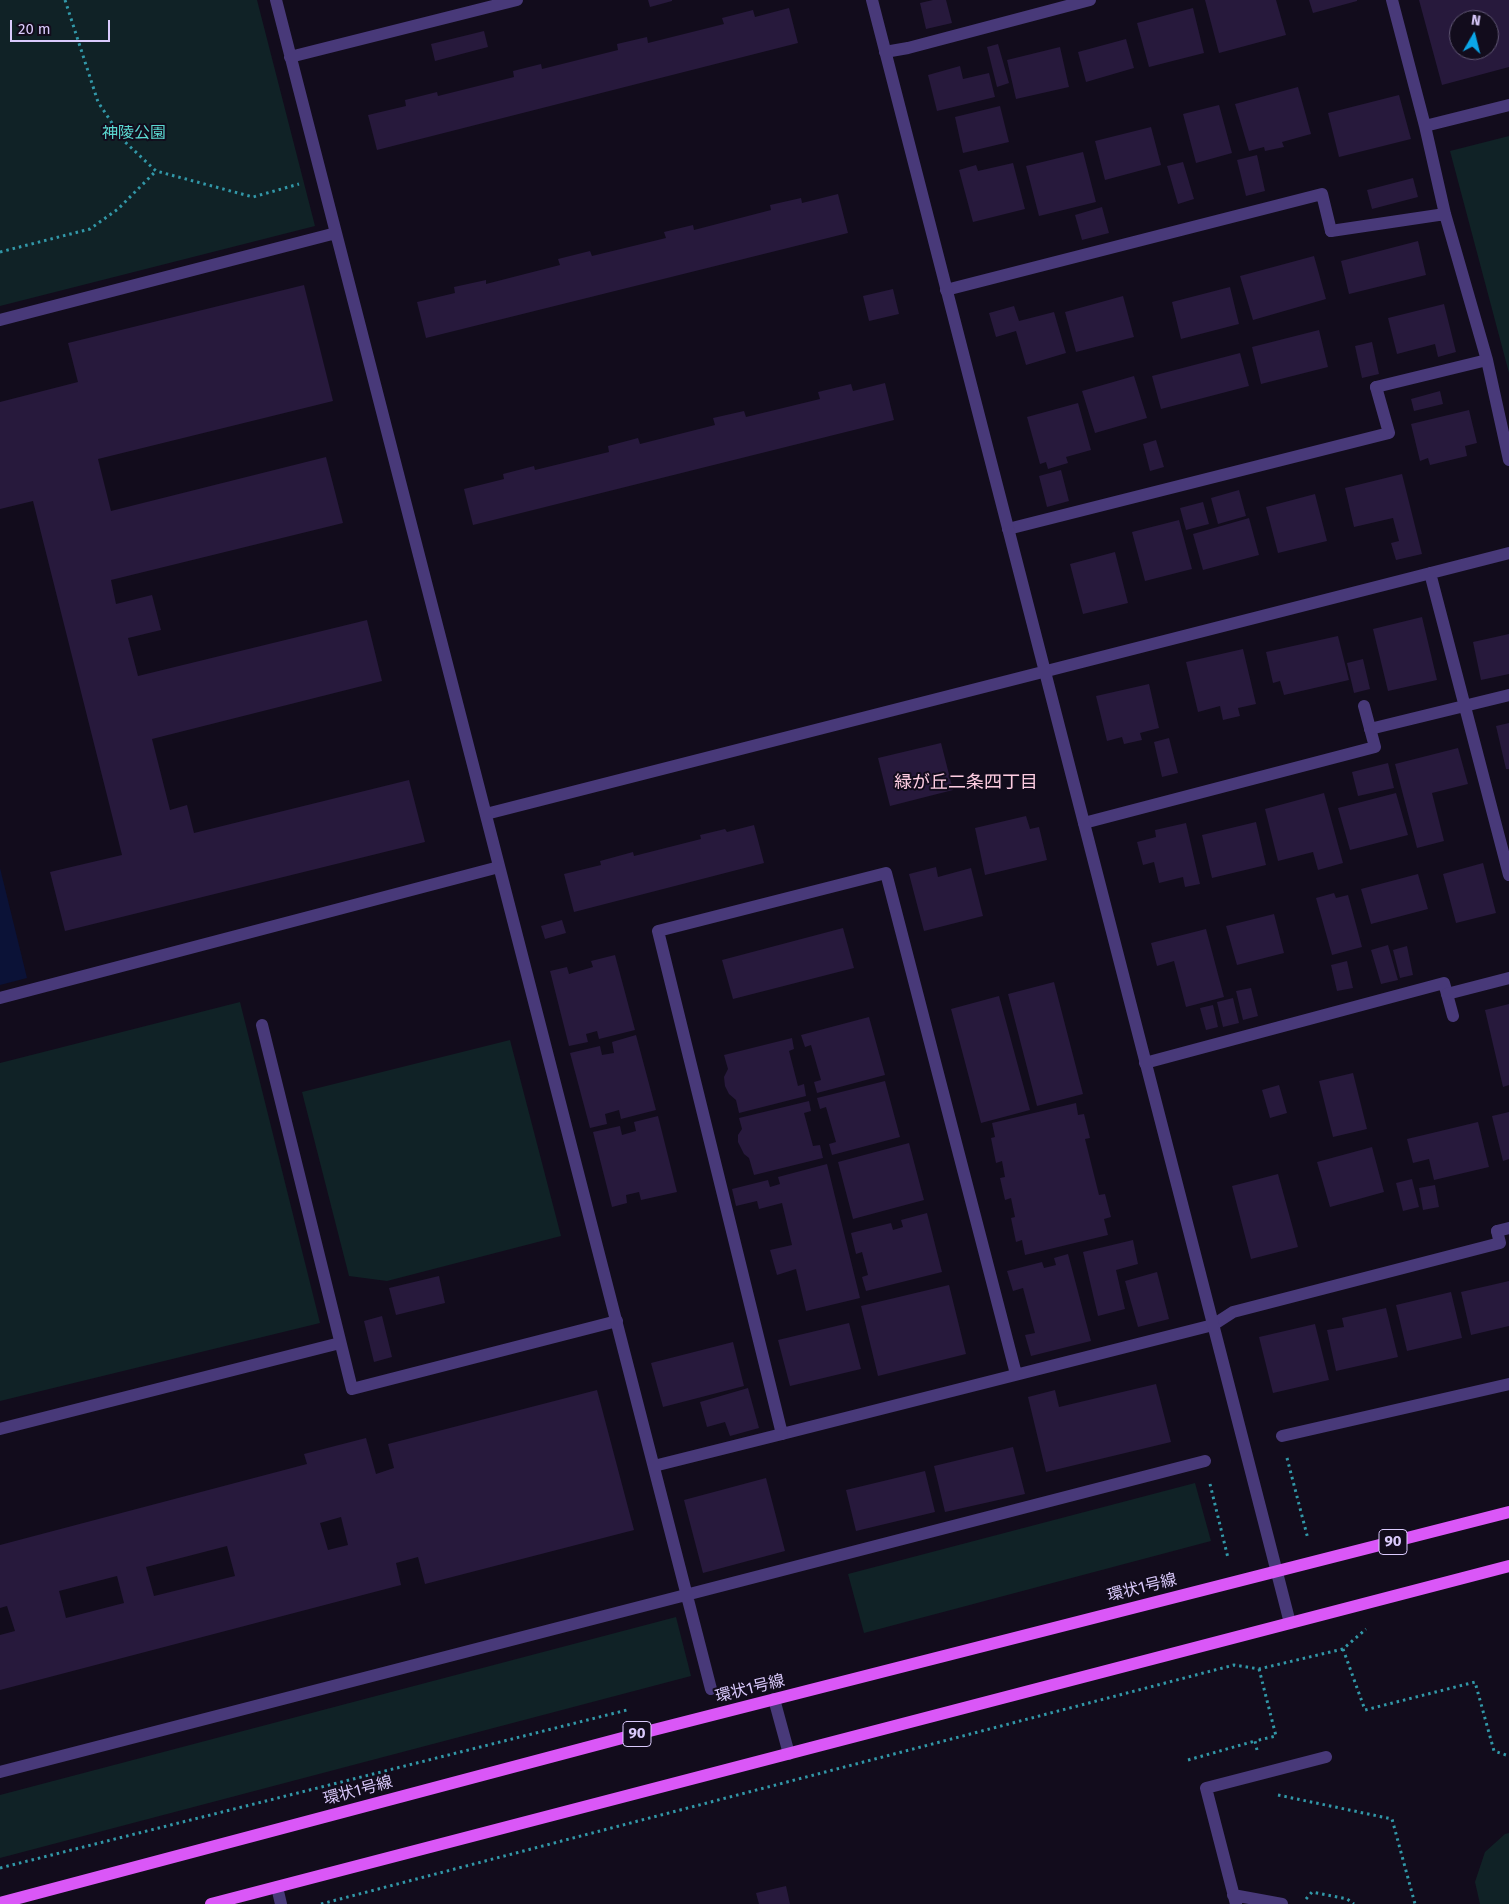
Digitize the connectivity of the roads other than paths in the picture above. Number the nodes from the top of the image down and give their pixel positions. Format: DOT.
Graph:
graph roads {
  1 [pos="276,0"];
  2 [pos="517,0"];
  3 [pos="872,0"];
  4 [pos="1090,0"];
  5 [pos="1392,0"];
  6 [pos="885,52"];
  7 [pos="290,57"];
  8 [pos="1509,105"];
  9 [pos="1426,126"];
  10 [pos="1445,214"];
  11 [pos="336,233"];
  12 [pos="946,290"];
  13 [pos="0,320"];
  14 [pos="1488,360"];
  15 [pos="1509,460"];
  16 [pos="1008,529"];
  17 [pos="1509,553"];
  18 [pos="1430,573"];
  19 [pos="1045,671"];
  20 [pos="1509,695"];
  21 [pos="1364,706"];
  22 [pos="1465,706"];
  23 [pos="1370,729"];
  24 [pos="486,814"];
  25 [pos="1084,823"];
  26 [pos="499,867"];
  27 [pos="1509,875"];
  28 [pos="1509,978"];
  29 [pos="1447,994"];
  30 [pos="0,998"];
  31 [pos="1452,1016"];
  32 [pos="262,1025"];
  33 [pos="1145,1063"];
  34 [pos="1503,1229"];
  35 [pos="616,1321"];
  36 [pos="1213,1325"];
  37 [pos="340,1343"];
  38 [pos="1016,1374"];
  39 [pos="1509,1384"];
  40 [pos="0,1429"];
  41 [pos="782,1434"];
  42 [pos="1282,1436"];
  43 [pos="1205,1461"];
  44 [pos="654,1466"];
  45 [pos="1509,1512"];
  46 [pos="1509,1566"];
  47 [pos="1276,1571"];
  48 [pos="687,1594"];
  49 [pos="1290,1623"];
  50 [pos="711,1689"];
  51 [pos="774,1699"];
  52 [pos="789,1754"];
  53 [pos="1326,1757"];
  54 [pos="0,1772"];
  55 [pos="277,1887"];
  56 [pos="1235,1899"];
  57 [pos="0,1903"];
  58 [pos="212,1904"];
  59 [pos="281,1904"];
  60 [pos="1282,1904"];
  1 -- 7 [label="street"];
  2 -- 7 [label="street"];
  3 -- 6 [label="street"];
  4 -- 6 [label="street"];
  5 -- 9 [label="street"];
  6 -- 12 [label="street"];
  7 -- 11 [label="street"];
  8 -- 9 [label="street"];
  9 -- 10 [label="street"];
  10 -- 12 [label="street"];
  10 -- 14 [label="street"];
  11 -- 13 [label="street"];
  11 -- 24 [label="street"];
  12 -- 16 [label="street"];
  14 -- 15 [label="street"];
  14 -- 16 [label="street"];
  16 -- 19 [label="street"];
  17 -- 18 [label="street"];
  18 -- 19 [label="street"];
  18 -- 22 [label="street"];
  19 -- 24 [label="street"];
  19 -- 25 [label="street"];
  20 -- 22 [label="street"];
  21 -- 23 [label="street"];
  22 -- 23 [label="street"];
  22 -- 27 [label="street"];
  23 -- 25 [label="street"];
  24 -- 26 [label="street"];
  25 -- 33 [label="street"];
  26 -- 30 [label="street"];
  26 -- 35 [label="street"];
  28 -- 29 [label="street"];
  29 -- 31 [label="street"];
  29 -- 33 [label="street"];
  32 -- 37 [label="street"];
  33 -- 36 [label="street"];
  34 -- 36 [label="street"];
  35 -- 37 [label="street"];
  35 -- 44 [label="street"];
  36 -- 38 [label="street"];
  36 -- 47 [label="street"];
  37 -- 40 [label="street"];
  38 -- 41 [label="street"];
  38 -- 41 [label="street"];
  39 -- 42 [label="street"];
  41 -- 44 [label="street"];
  43 -- 48 [label="street"];
  44 -- 48 [label="street"];
  45 -- 47 [label="main road, 環状1号線 / 90"];
  46 -- 49 [label="main road"];
  47 -- 49 [label="street"];
  47 -- 51 [label="main road, 環状1号線 / 90"];
  48 -- 50 [label="street"];
  48 -- 54 [label="street"];
  49 -- 52 [label="main road"];
  51 -- 52 [label="street"];
  51 -- 57 [label="main road, 環状1号線 / 90"];
  52 -- 55 [label="main road"];
  53 -- 56 [label="street"];
  55 -- 58 [label="main road"];
  55 -- 59 [label="street"];
  56 -- 60 [label="street"];
}
